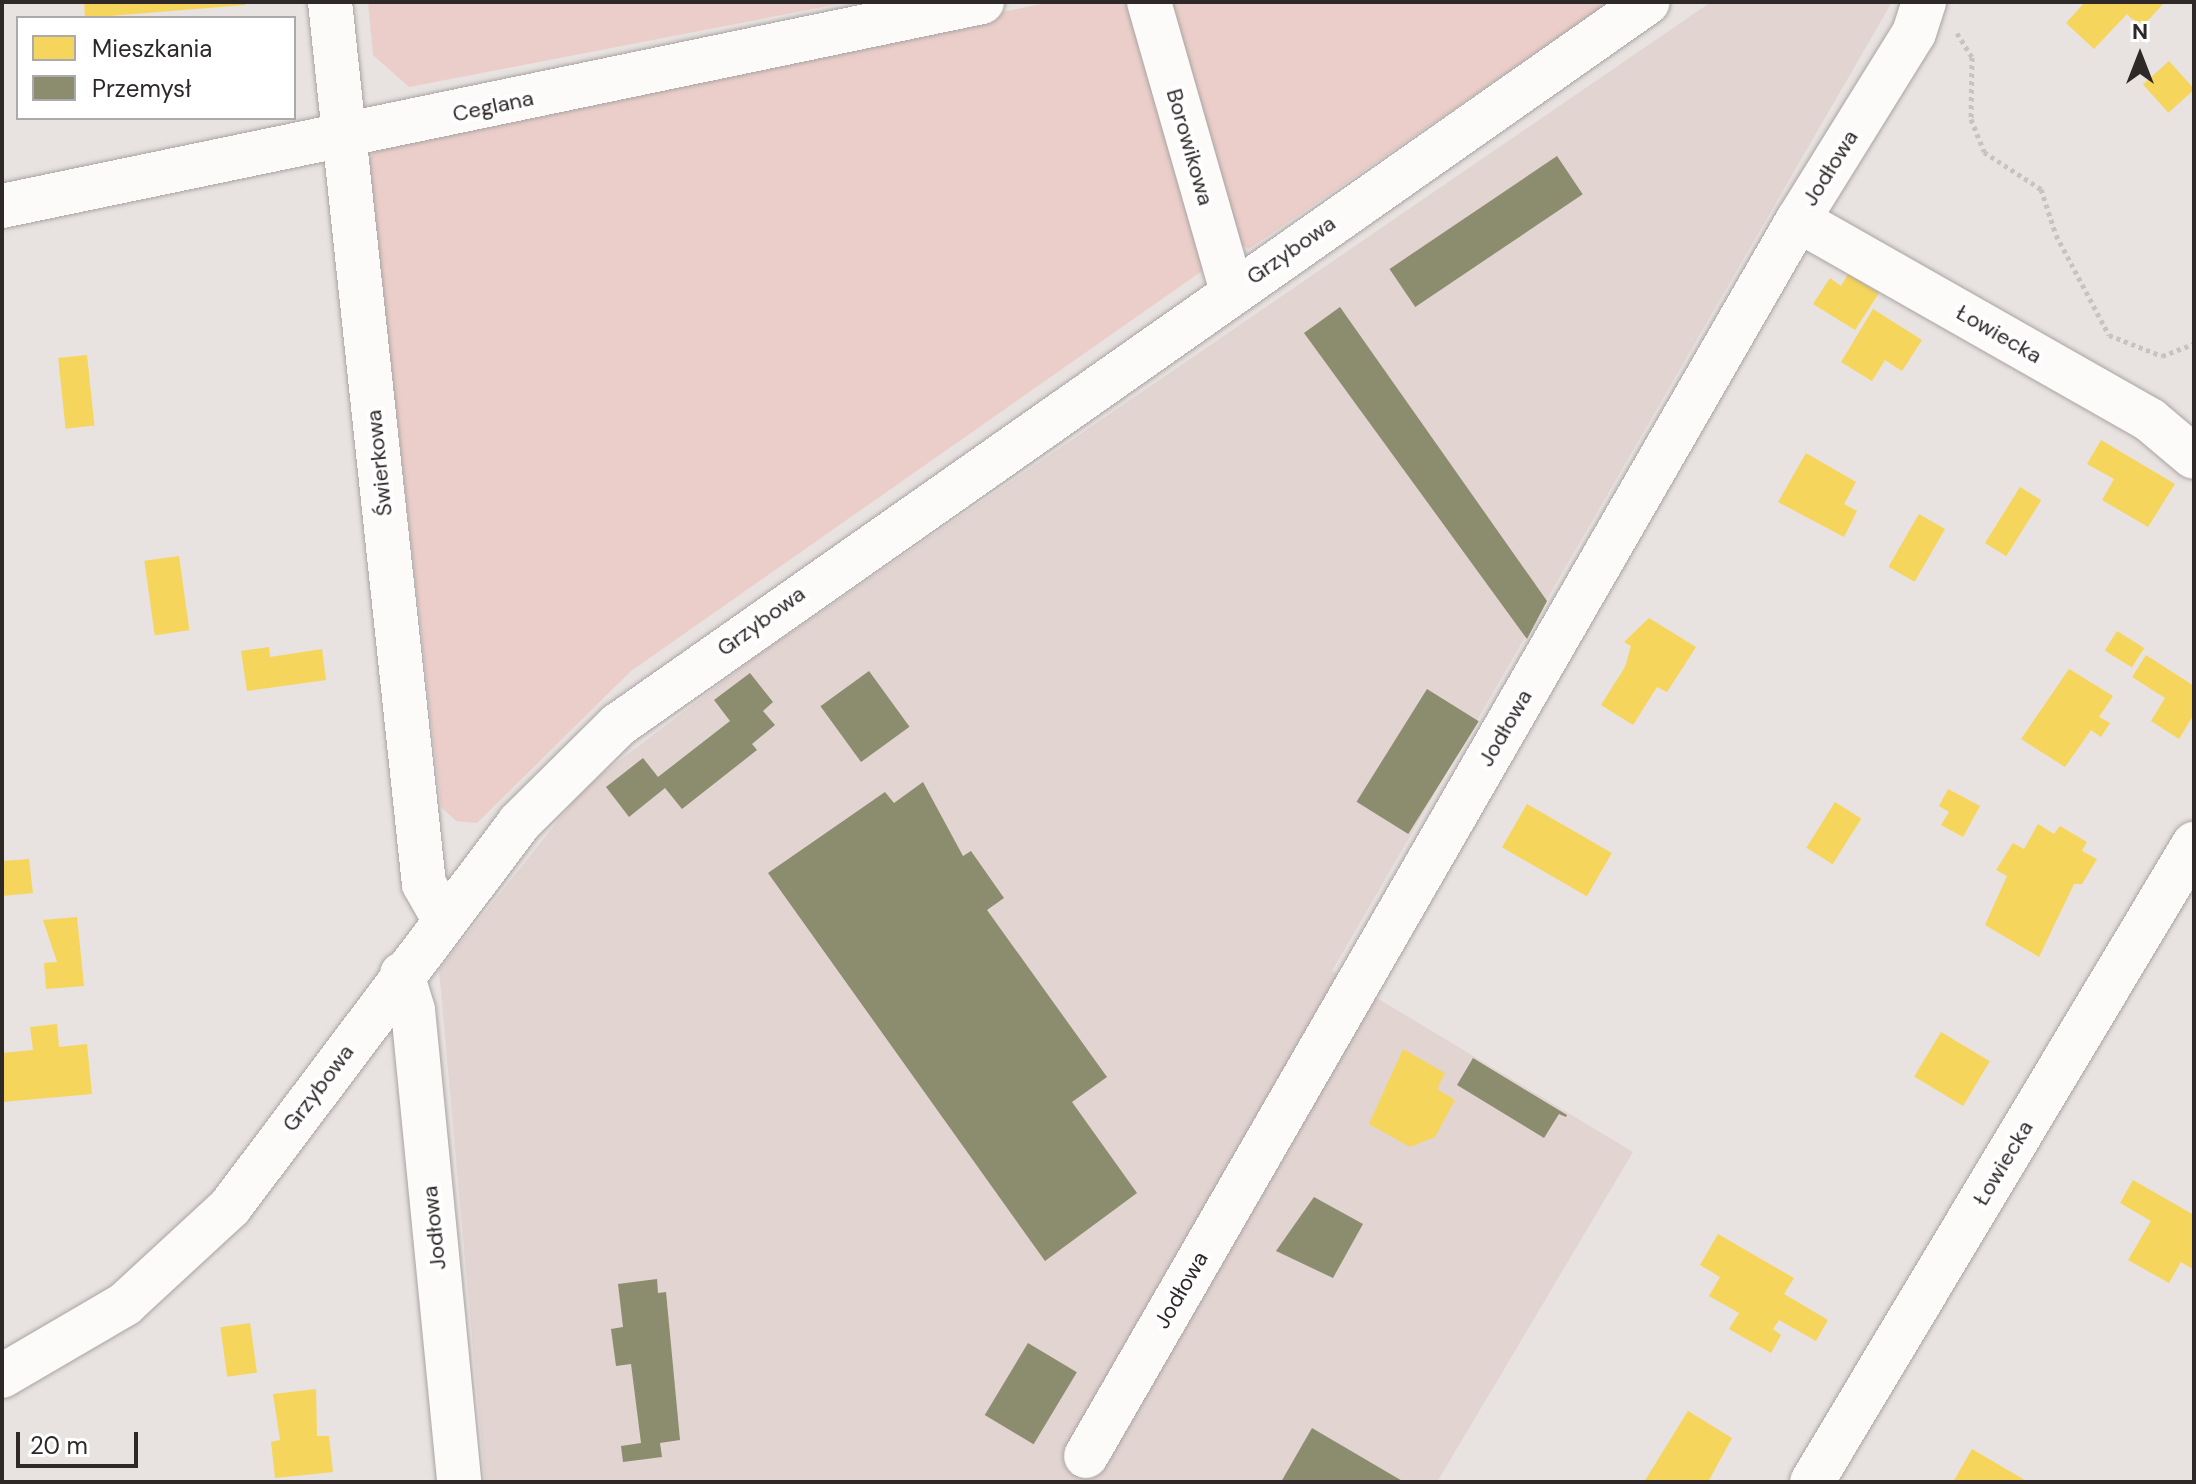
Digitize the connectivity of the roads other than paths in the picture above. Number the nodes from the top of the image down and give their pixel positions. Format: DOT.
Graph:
graph roads {
  1 [pos="330,2"];
  2 [pos="982,2"];
  3 [pos="1149,2"];
  4 [pos="1648,2"];
  5 [pos="1938,13"];
  6 [pos="345,138"];
  7 [pos="2,206"];
  8 [pos="1798,220"];
  9 [pos="1232,291"];
  10 [pos="2194,457"];
  11 [pos="2194,844"];
  12 [pos="444,919"];
  13 [pos="402,974"];
  14 [pos="2,1376"];
  15 [pos="1086,1456"];
  16 [pos="459,1482"];
  17 [pos="1812,1482"];
  1 -- 6 [label="street, Świerkowa"];
  2 -- 6 [label="street, Ceglana"];
  3 -- 9 [label="street, Borowikowa"];
  4 -- 9 [label="street, Grzybowa"];
  5 -- 8 [label="street, Jodłowa"];
  6 -- 7 [label="street, Ceglana"];
  6 -- 12 [label="street, Świerkowa"];
  8 -- 10 [label="street, Łowiecka"];
  8 -- 15 [label="street, Jodłowa"];
  9 -- 12 [label="street, Grzybowa"];
  11 -- 17 [label="street, Łowiecka"];
  12 -- 13 [label="street, Grzybowa"];
  13 -- 14 [label="street, Grzybowa"];
  13 -- 16 [label="street, Jodłowa"];
}
